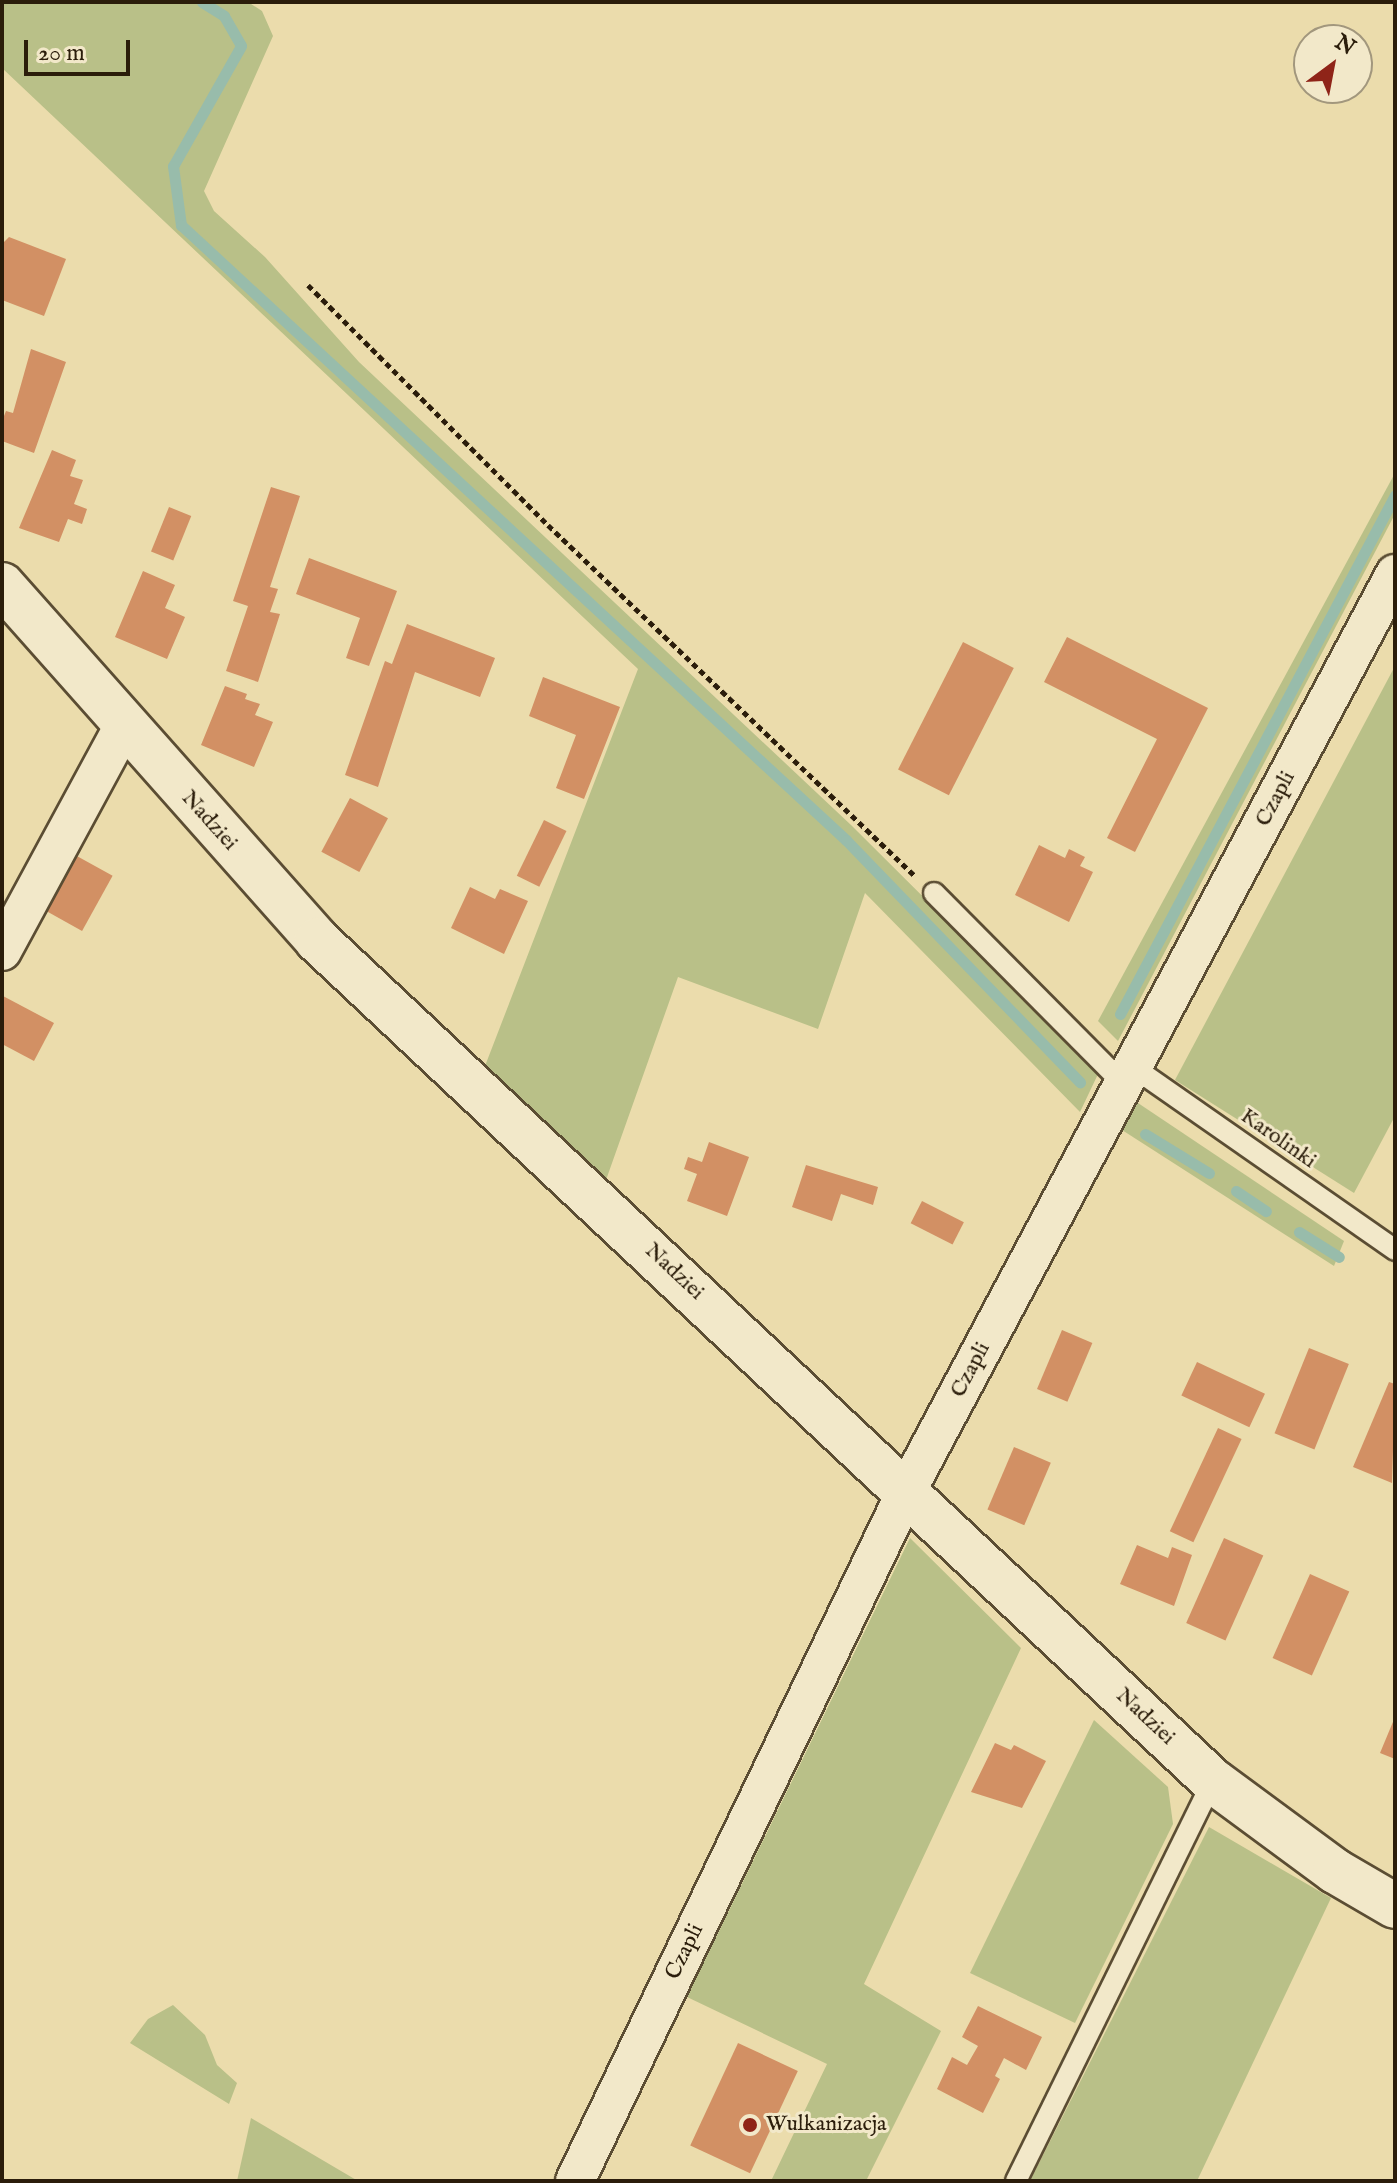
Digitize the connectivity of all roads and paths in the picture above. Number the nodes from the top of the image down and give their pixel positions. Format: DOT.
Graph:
graph roads {
  1 [pos="308,285"];
  2 [pos="1395,574"];
  3 [pos="2,585"];
  4 [pos="123,727"];
  5 [pos="934,893"];
  6 [pos="2,951"];
  7 [pos="1128,1075"];
  8 [pos="1395,1250"];
  9 [pos="907,1490"];
  10 [pos="1213,1781"];
  11 [pos="1395,1906"];
  12 [pos="575,2181"];
  13 [pos="1016,2181"];
  1 -- 5 [label="path"];
  2 -- 7 [label="street, Czapli"];
  3 -- 4 [label="street, Nadziei"];
  4 -- 6 [label="street"];
  4 -- 9 [label="street, Nadziei"];
  5 -- 7 [label="lane, Karolinki"];
  7 -- 8 [label="lane, Karolinki"];
  7 -- 9 [label="street, Czapli"];
  9 -- 10 [label="street, Nadziei"];
  9 -- 12 [label="street, Czapli"];
  10 -- 11 [label="street, Nadziei"];
  10 -- 13 [label="lane"];
}
